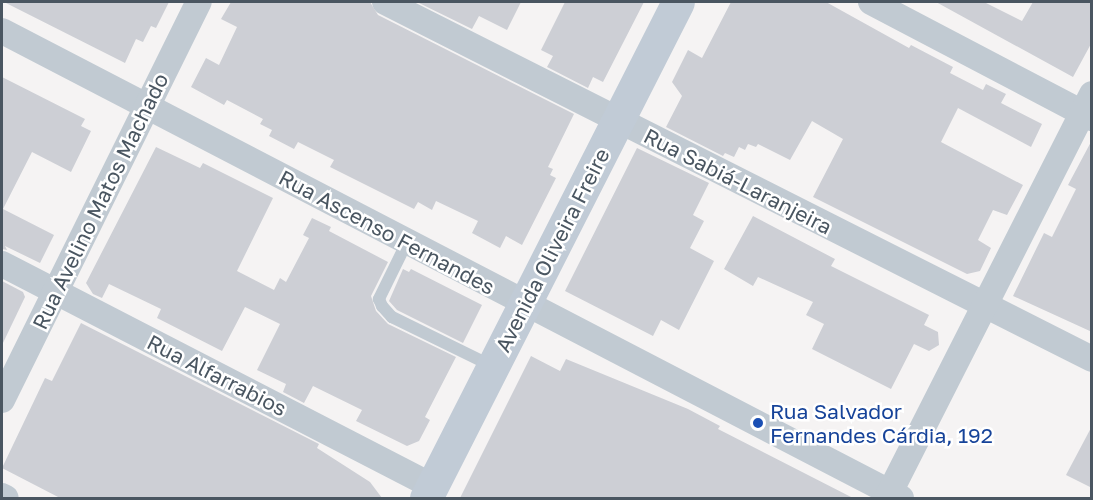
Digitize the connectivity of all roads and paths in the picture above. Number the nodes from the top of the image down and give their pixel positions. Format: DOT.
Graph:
graph roads {
  1 [pos="199,2"];
  2 [pos="385,2"];
  3 [pos="678,2"];
  4 [pos="871,2"];
  5 [pos="2,31"];
  6 [pos="147,104"];
  7 [pos="1088,108"];
  8 [pos="618,120"];
  9 [pos="407,242"];
  10 [pos="2,264"];
  11 [pos="56,291"];
  12 [pos="523,304"];
  13 [pos="984,306"];
  14 [pos="1092,359"];
  15 [pos="492,366"];
  16 [pos="2,400"];
  17 [pos="430,492"];
  18 [pos="2,496"];
  19 [pos="892,497"];
  20 [pos="6,498"];
  1 -- 6 [label="street, Rua Avelino Matos Machado"];
  2 -- 8 [label="street, Rua Sabiá-Laranjeira"];
  3 -- 8 [label="street, Avenida Oliveira Freire"];
  4 -- 7 [label="street"];
  5 -- 6 [label="street, Rua Ascenso Fernandes"];
  6 -- 9 [label="street, Rua Ascenso Fernandes"];
  6 -- 11 [label="street, Rua Avelino Matos Machado"];
  7 -- 13 [label="street"];
  8 -- 12 [label="street, Avenida Oliveira Freire"];
  8 -- 13 [label="street, Rua Sabiá-Laranjeira"];
  9 -- 12 [label="street, Rua Ascenso Fernandes"];
  9 -- 15 [label="lane"];
  10 -- 11 [label="street, Rua Alfarrabios"];
  11 -- 16 [label="street, Rua Avelino Matos Machado"];
  11 -- 17 [label="street, Rua Alfarrabios"];
  12 -- 15 [label="street, Avenida Oliveira Freire"];
  12 -- 19 [label="street, Rua Ascenso Fernandes"];
  13 -- 14 [label="street, Rua Sabiá-Laranjeira"];
  13 -- 19 [label="street"];
  15 -- 17 [label="street, Avenida Oliveira Freire"];
  18 -- 20 [label="street"];
}
